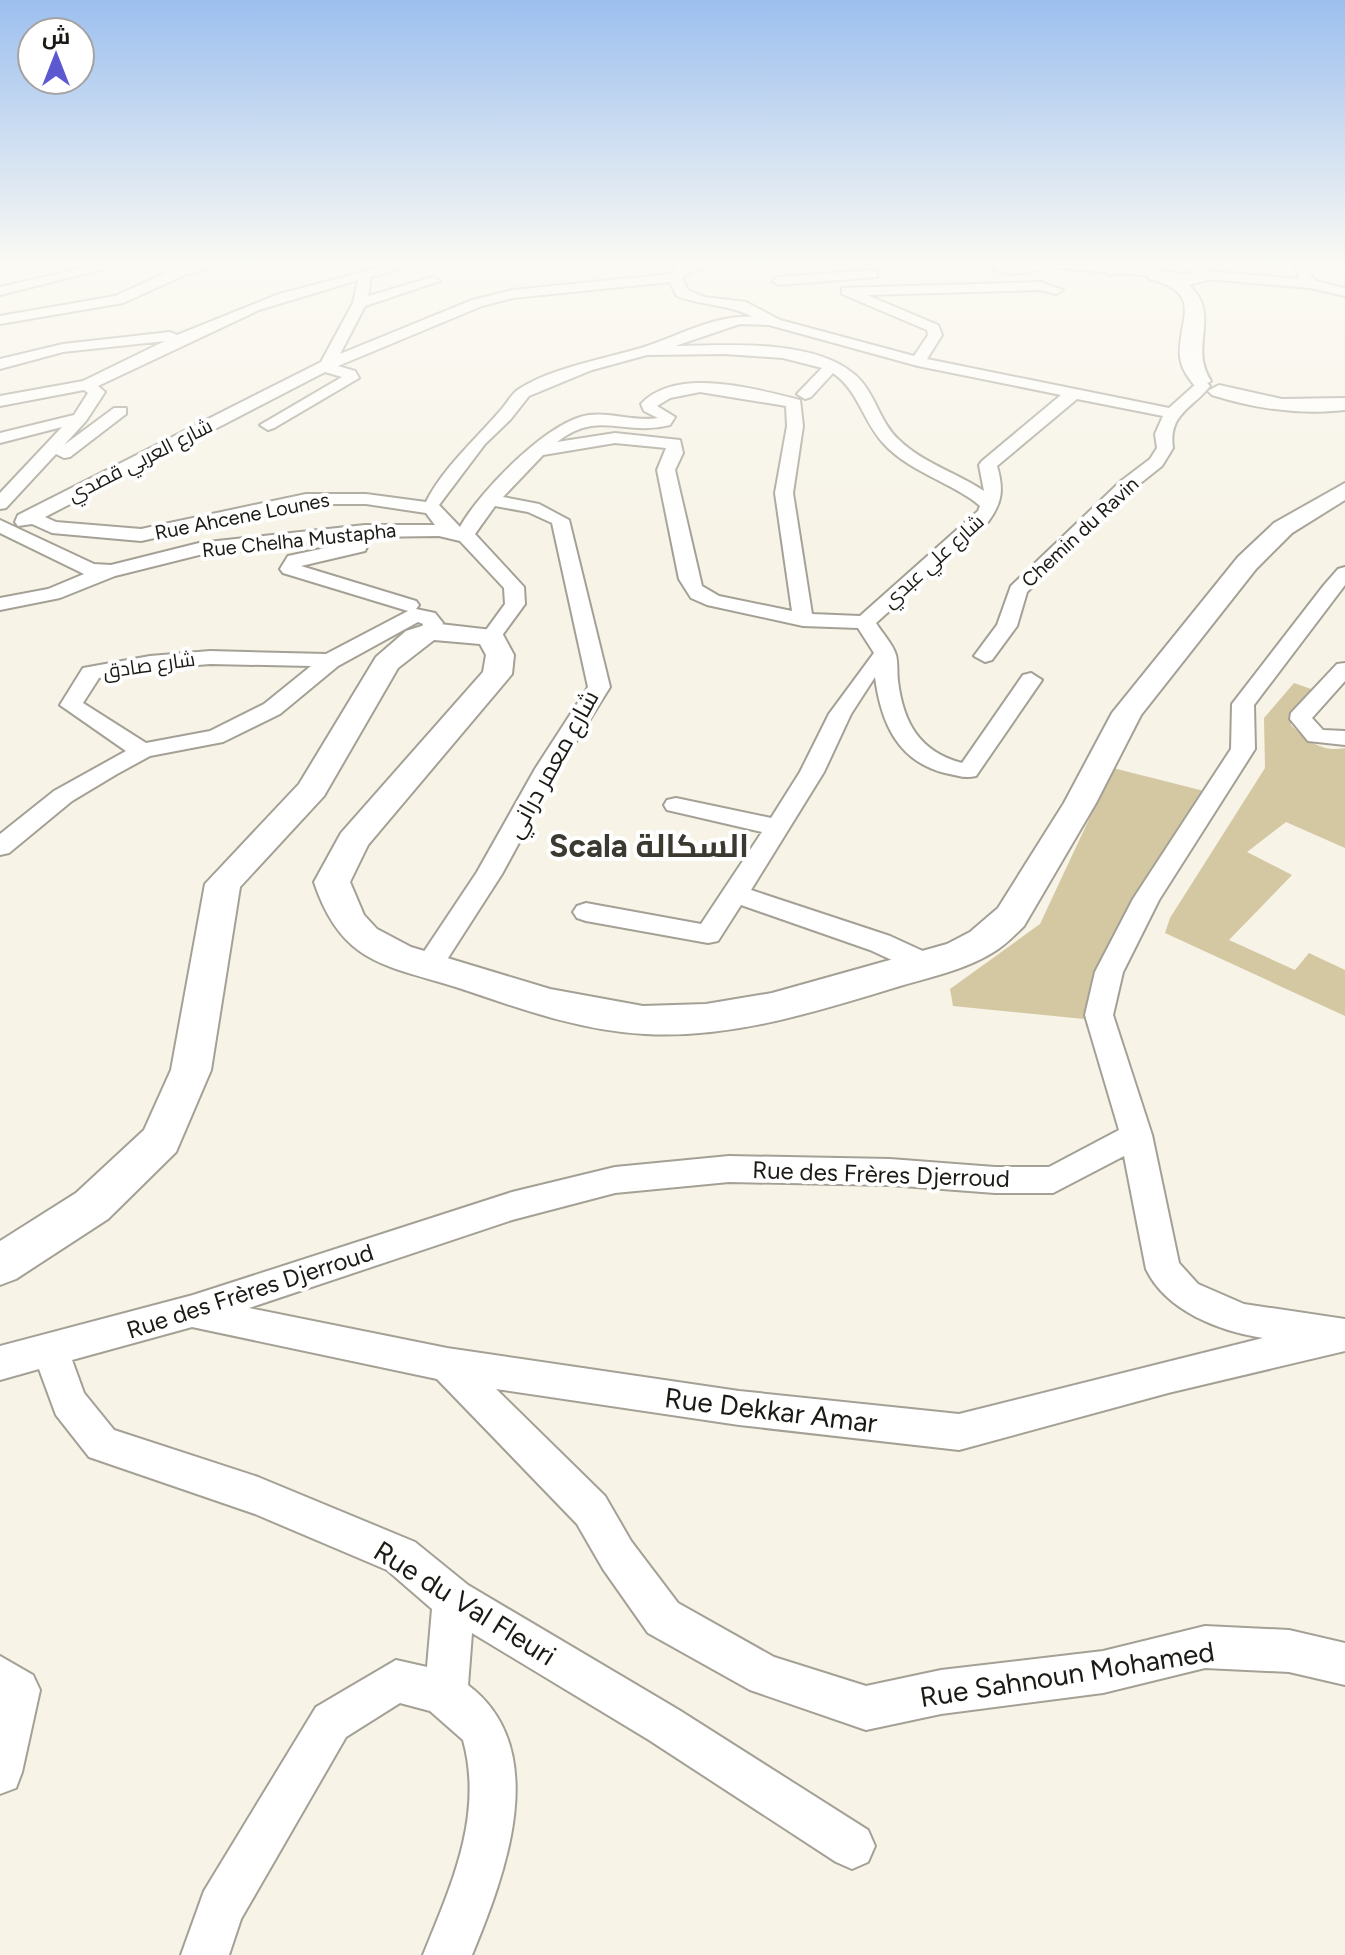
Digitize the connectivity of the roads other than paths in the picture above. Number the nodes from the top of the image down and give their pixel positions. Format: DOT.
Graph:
graph roads {
  1 [pos="35,355"];
  2 [pos="145,355"];
  3 [pos="332,355"];
  4 [pos="352,355"];
  5 [pos="631,355"];
  6 [pos="791,355"];
  7 [pos="893,355"];
  8 [pos="922,355"];
  9 [pos="1190,355"];
  10 [pos="1209,355"];
  11 [pos="918,362"];
  12 [pos="0,364"];
  13 [pos="833,365"];
  14 [pos="326,366"];
  15 [pos="87,385"];
  16 [pos="1212,386"];
  17 [pos="1075,392"];
  18 [pos="1345,393"];
  19 [pos="799,399"];
  20 [pos="0,401"];
  21 [pos="1345,404"];
  22 [pos="120,411"];
  23 [pos="1172,413"];
  24 [pos="80,418"];
  25 [pos="268,425"];
  26 [pos="0,438"];
  27 [pos="537,451"];
  28 [pos="31,471"];
  29 [pos="1345,490"];
  30 [pos="491,500"];
  31 [pos="434,501"];
  32 [pos="0,504"];
  33 [pos="991,506"];
  34 [pos="38,512"];
  35 [pos="0,526"];
  36 [pos="441,530"];
  37 [pos="465,535"];
  38 [pos="54,552"];
  39 [pos="111,571"];
  40 [pos="1345,573"];
  41 [pos="0,604"];
  42 [pos="419,612"];
  43 [pos="803,620"];
  44 [pos="865,622"];
  45 [pos="491,637"];
  46 [pos="885,654"];
  47 [pos="985,656"];
  48 [pos="330,661"];
  49 [pos="1345,669"];
  50 [pos="1031,680"];
  51 [pos="1345,738"];
  52 [pos="142,751"];
  53 [pos="676,805"];
  54 [pos="776,827"];
  55 [pos="0,847"];
  56 [pos="735,894"];
  57 [pos="586,912"];
  58 [pos="429,965"];
  59 [pos="928,965"];
  60 [pos="1136,1135"];
  61 [pos="0,1265"];
  62 [pos="193,1311"];
  63 [pos="1345,1334"];
  64 [pos="51,1351"];
  65 [pos="0,1363"];
  66 [pos="447,1365"];
  67 [pos="453,1600"];
  68 [pos="1345,1664"];
  69 [pos="0,1677"];
  70 [pos="446,1695"];
  71 [pos="0,1772"];
  72 [pos="852,1846"];
  73 [pos="205,1955"];
  74 [pos="447,1955"];
  1 -- 12 [label="street"];
  2 -- 15 [label="street"];
  3 -- 14 [label="street"];
  4 -- 14 [label="street, شارع العربي قصدي"];
  5 -- 31 [label="street"];
  6 -- 13 [label="street"];
  7 -- 11 [label="street"];
  8 -- 11 [label="street"];
  9 -- 16 [label="main road"];
  10 -- 16 [label="main road"];
  11 -- 17 [label="street"];
  13 -- 19 [label="street"];
  13 -- 33 [label="street"];
  14 -- 25 [label="street"];
  14 -- 34 [label="street, شارع العربي قصدي"];
  15 -- 20 [label="street"];
  15 -- 24 [label="street"];
  16 -- 18 [label="main road"];
  16 -- 21 [label="main road"];
  16 -- 23 [label="street"];
  17 -- 23 [label="street"];
  17 -- 33 [label="street, شارع علي عبدي"];
  19 -- 27 [label="street"];
  19 -- 43 [label="street"];
  22 -- 28 [label="street"];
  23 -- 47 [label="street, Chemin du Ravin"];
  24 -- 26 [label="street"];
  24 -- 28 [label="street"];
  27 -- 30 [label="street"];
  27 -- 43 [label="street"];
  28 -- 32 [label="street"];
  29 -- 59 [label="main road"];
  30 -- 37 [label="street"];
  30 -- 58 [label="street, شارع معمر دراني"];
  33 -- 44 [label="street, شارع علي عبدي"];
  34 -- 37 [label="street, Rue Ahcene Lounes"];
  34 -- 38 [label="street"];
  35 -- 38 [label="street, Rue Chelha Mustapha"];
  36 -- 37 [label="street, Rue Chelha Mustapha"];
  36 -- 39 [label="street, Rue Chelha Mustapha"];
  36 -- 42 [label="street"];
  37 -- 45 [label="street"];
  38 -- 39 [label="street, Rue Chelha Mustapha"];
  39 -- 41 [label="street"];
  40 -- 60 [label="street"];
  42 -- 45 [label="main road"];
  42 -- 48 [label="street"];
  42 -- 61 [label="main road"];
  43 -- 44 [label="street"];
  44 -- 46 [label="street"];
  45 -- 58 [label="main road"];
  46 -- 50 [label="street"];
  46 -- 54 [label="street"];
  48 -- 52 [label="street"];
  48 -- 52 [label="street, شارع صادق"];
  49 -- 51 [label="street"];
  52 -- 55 [label="street"];
  53 -- 54 [label="street"];
  54 -- 56 [label="street"];
  56 -- 57 [label="street"];
  56 -- 59 [label="street"];
  58 -- 59 [label="main road"];
  60 -- 62 [label="street, Rue des Frères Djerroud"];
  60 -- 63 [label="street"];
  62 -- 64 [label="street, Rue des Frères Djerroud"];
  62 -- 66 [label="street, Rue Dekkar Amar"];
  63 -- 66 [label="street, Rue Dekkar Amar"];
  64 -- 65 [label="street, Rue des Frères Djerroud"];
  64 -- 67 [label="street, Rue du Val Fleuri"];
  66 -- 68 [label="street, Rue Sahnoun Mohamed"];
  67 -- 70 [label="street"];
  67 -- 72 [label="street, Rue du Val Fleuri"];
  69 -- 71 [label="street"];
  70 -- 73 [label="street"];
  70 -- 74 [label="street"];
}
